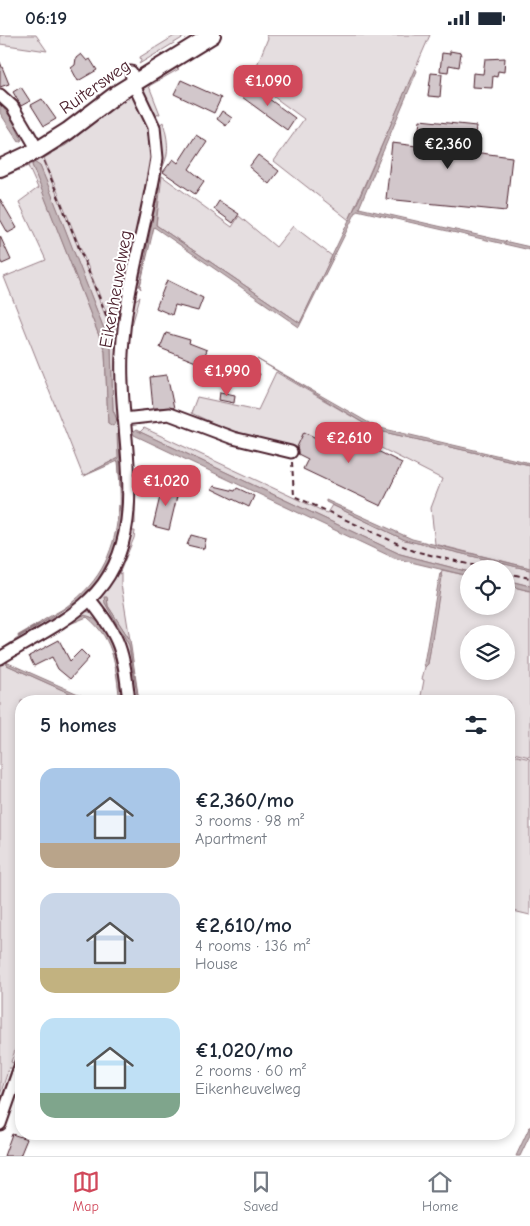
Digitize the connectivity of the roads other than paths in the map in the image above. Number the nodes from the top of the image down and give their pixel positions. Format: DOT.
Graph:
graph roads {
  1 [pos="212,35"];
  2 [pos="132,77"];
  3 [pos="0,95"];
  4 [pos="38,150"];
  5 [pos="0,168"];
  6 [pos="124,419"];
  7 [pos="291,452"];
  8 [pos="90,600"];
  9 [pos="0,657"];
  10 [pos="128,695"];
  11 [pos="15,1081"];
  12 [pos="0,1124"];
  1 -- 2 [label="street, Ruitersweg"];
  2 -- 4 [label="street, Ruitersweg"];
  2 -- 6 [label="street, Eikenheuvelweg"];
  3 -- 4 [label="street"];
  4 -- 5 [label="street, Ruitersweg"];
  6 -- 7 [label="street"];
  6 -- 8 [label="street, Eikenheuvelweg"];
  8 -- 9 [label="street, Eikenheuvelweg"];
  8 -- 10 [label="street"];
  11 -- 12 [label="street"];
}
